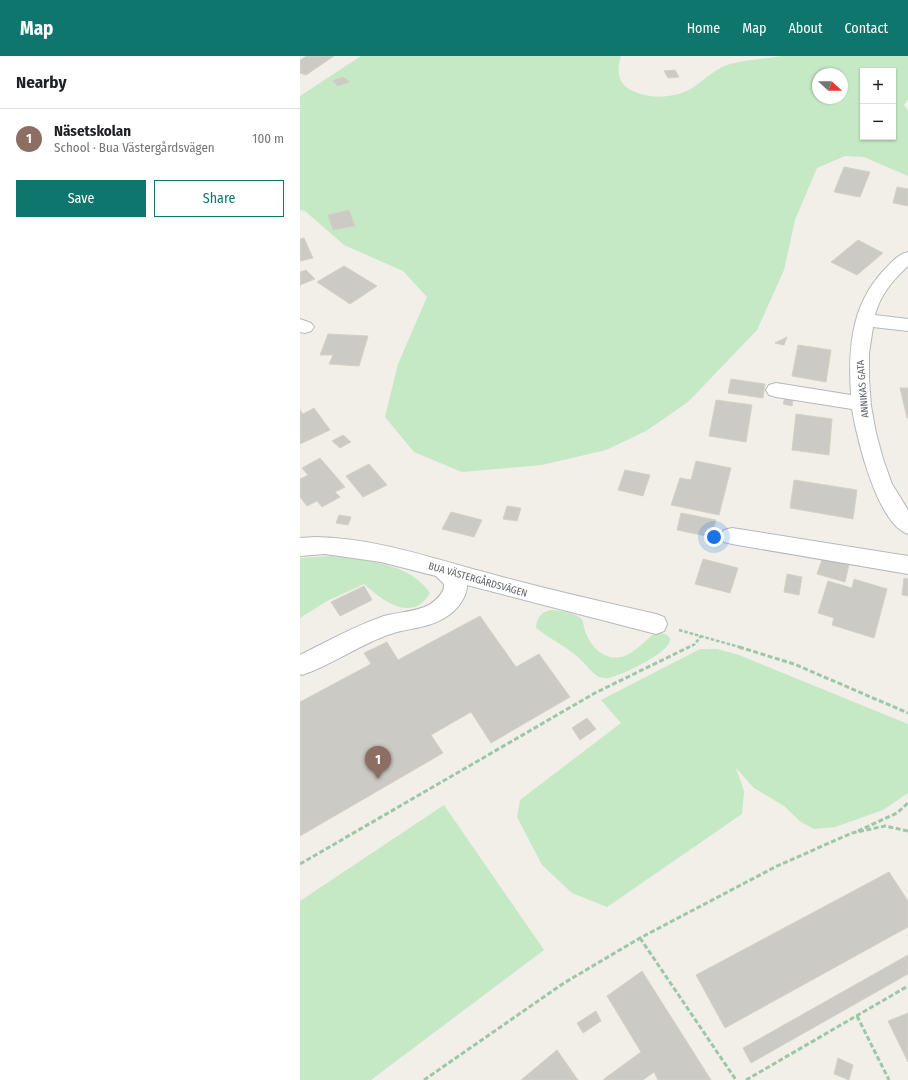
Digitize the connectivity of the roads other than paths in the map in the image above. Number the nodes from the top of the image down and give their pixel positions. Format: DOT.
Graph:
graph roads {
  1 [pos="908,256"];
  2 [pos="865,320"];
  3 [pos="908,325"];
  4 [pos="776,390"];
  5 [pos="861,403"];
  6 [pos="908,526"];
  7 [pos="732,536"];
  8 [pos="300,547"];
  9 [pos="908,565"];
  10 [pos="444,570"];
  11 [pos="656,624"];
  12 [pos="302,665"];
  1 -- 2 [label="street, ANNIKAS GATA"];
  2 -- 3 [label="street"];
  2 -- 5 [label="street, ANNIKAS GATA"];
  4 -- 5 [label="street"];
  5 -- 6 [label="street, ANNIKAS GATA"];
  7 -- 9 [label="street"];
  8 -- 10 [label="street, BUA VÄSTERGÅRDSVÄGEN"];
  10 -- 11 [label="street, BUA VÄSTERGÅRDSVÄGEN"];
  10 -- 12 [label="street"];
}
